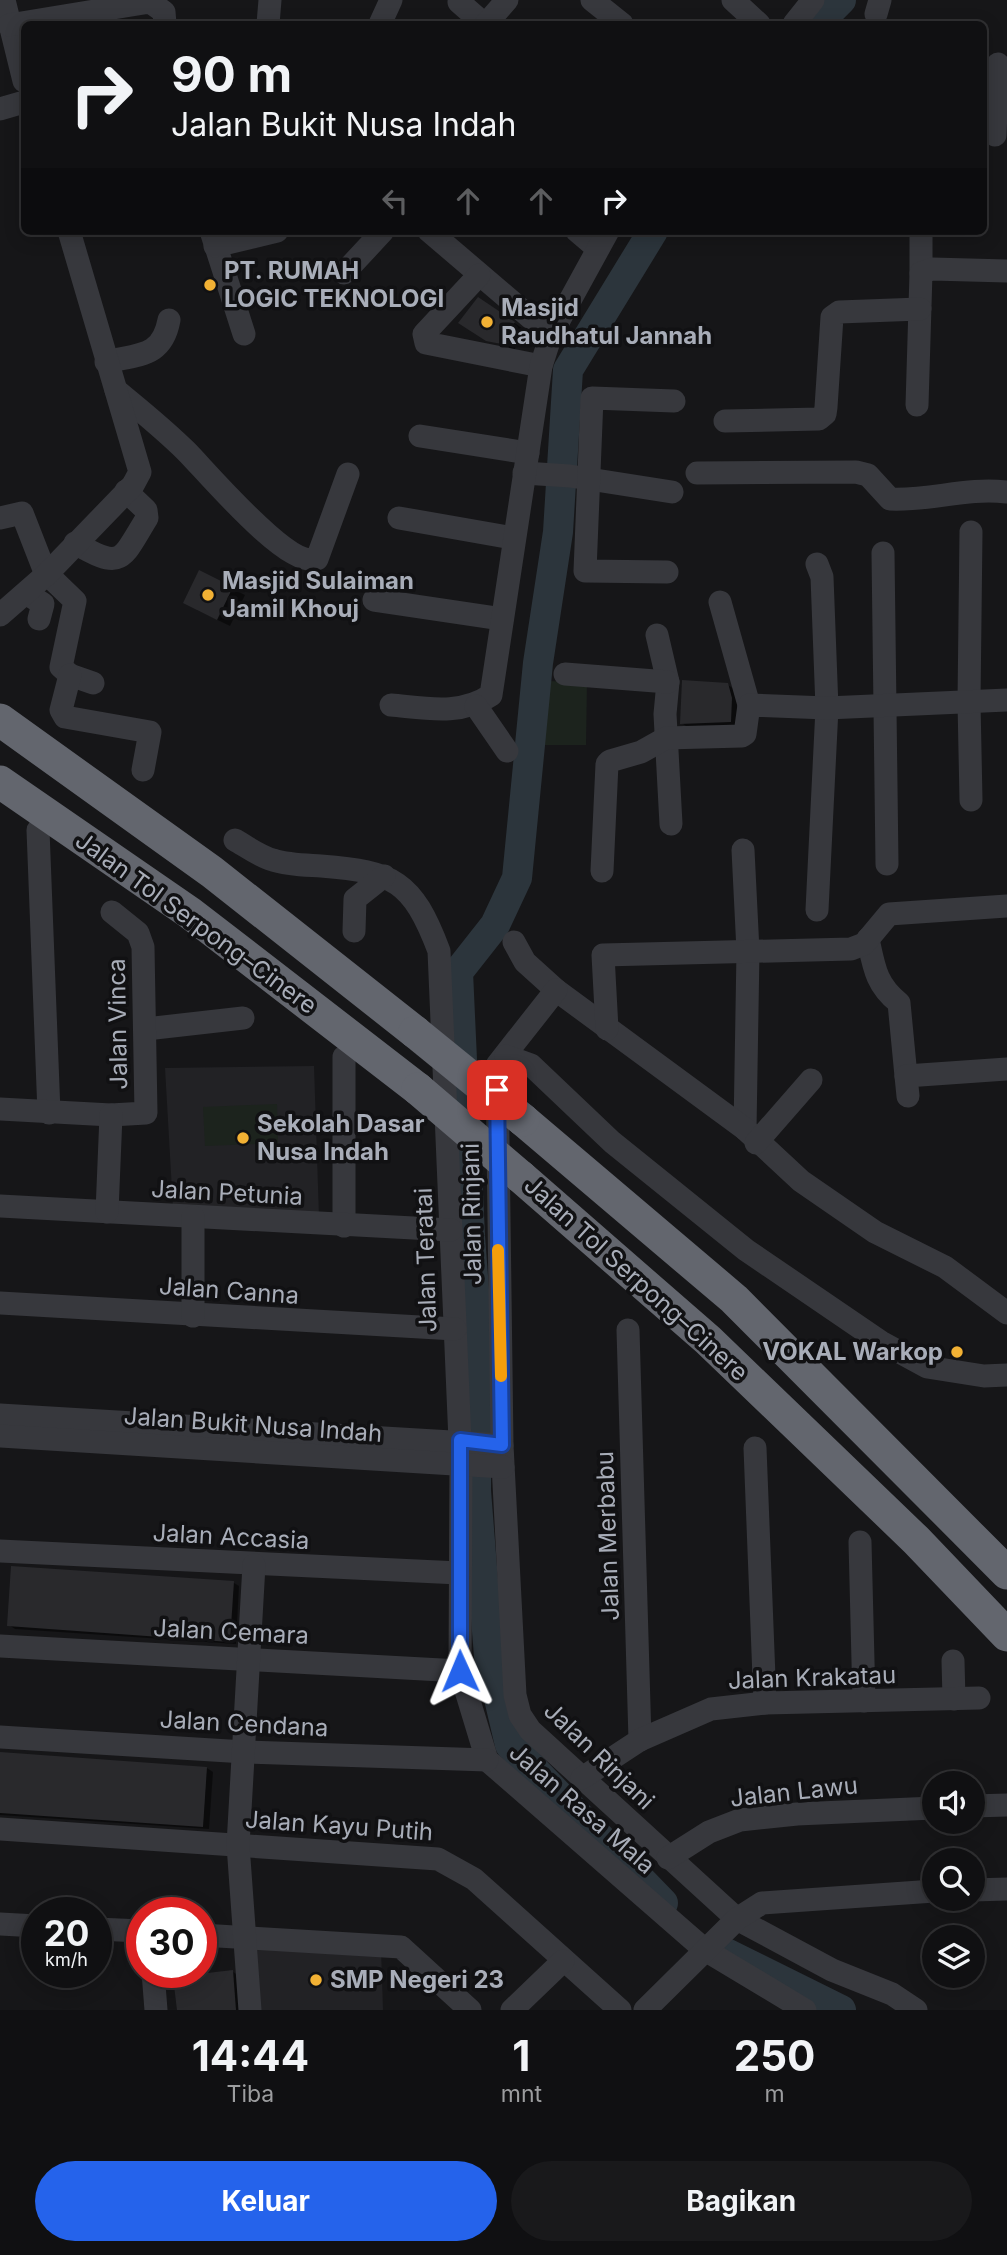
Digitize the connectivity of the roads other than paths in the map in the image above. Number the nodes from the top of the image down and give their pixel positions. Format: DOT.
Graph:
graph roads {
  1 [pos="4,0"];
  2 [pos="270,0"];
  3 [pos="391,0"];
  4 [pos="508,0"];
  5 [pos="733,0"];
  6 [pos="813,0"];
  7 [pos="459,2"];
  8 [pos="34,21"];
  9 [pos="165,21"];
  10 [pos="268,21"];
  11 [pos="381,21"];
  12 [pos="481,21"];
  13 [pos="488,21"];
  14 [pos="756,21"];
  15 [pos="796,21"];
  16 [pos="21,23"];
  17 [pos="9,25"];
  18 [pos="996,65"];
  19 [pos="21,70"];
  20 [pos="21,103"];
  21 [pos="0,109"];
  22 [pos="995,135"];
  23 [pos="70,235"];
  24 [pos="240,235"];
  25 [pos="379,235"];
  26 [pos="434,235"];
  27 [pos="921,235"];
  28 [pos="213,238"];
  29 [pos="602,240"];
  30 [pos="1007,271"];
  31 [pos="344,273"];
  32 [pos="920,273"];
  33 [pos="479,275"];
  34 [pos="920,309"];
  35 [pos="169,320"];
  36 [pos="244,334"];
  37 [pos="551,335"];
  38 [pos="106,362"];
  39 [pos="541,366"];
  40 [pos="116,390"];
  41 [pos="674,401"];
  42 [pos="917,405"];
  43 [pos="724,421"];
  44 [pos="420,436"];
  45 [pos="531,466"];
  46 [pos="697,473"];
  47 [pos="348,474"];
  48 [pos="578,478"];
  49 [pos="127,491"];
  50 [pos="672,492"];
  51 [pos="1007,492"];
  52 [pos="0,518"];
  53 [pos="399,518"];
  54 [pos="971,532"];
  55 [pos="513,538"];
  56 [pos="75,543"];
  57 [pos="883,553"];
  58 [pos="817,564"];
  59 [pos="667,572"];
  60 [pos="47,574"];
  61 [pos="26,593"];
  62 [pos="374,600"];
  63 [pos="720,602"];
  64 [pos="0,615"];
  65 [pos="39,619"];
  66 [pos="502,619"];
  67 [pos="657,635"];
  68 [pos="565,674"];
  69 [pos="70,675"];
  70 [pos="668,682"];
  71 [pos="93,683"];
  72 [pos="1007,700"];
  73 [pos="968,702"];
  74 [pos="391,705"];
  75 [pos="749,705"];
  76 [pos="884,705"];
  77 [pos="476,706"];
  78 [pos="827,708"];
  79 [pos="0,720"];
  80 [pos="666,738"];
  81 [pos="507,751"];
  82 [pos="143,770"];
  83 [pos="0,782"];
  84 [pos="971,800"];
  85 [pos="671,824"];
  86 [pos="38,830"];
  87 [pos="235,839"];
  88 [pos="743,850"];
  89 [pos="887,864"];
  90 [pos="602,871"];
  91 [pos="384,876"];
  92 [pos="1007,906"];
  93 [pos="817,910"];
  94 [pos="112,912"];
  95 [pos="354,931"];
  96 [pos="868,939"];
  97 [pos="514,942"];
  98 [pos="748,951"];
  99 [pos="556,990"];
  100 [pos="243,1018"];
  101 [pos="146,1029"];
  102 [pos="607,1029"];
  103 [pos="506,1056"];
  104 [pos="344,1057"];
  105 [pos="1007,1069"];
  106 [pos="811,1080"];
  107 [pos="0,1109"];
  108 [pos="49,1113"];
  109 [pos="111,1115"];
  110 [pos="750,1136"];
  111 [pos="0,1206"];
  112 [pos="107,1212"];
  113 [pos="193,1217"];
  114 [pos="344,1226"];
  115 [pos="451,1230"];
  116 [pos="0,1303"];
  117 [pos="1007,1313"];
  118 [pos="193,1316"];
  119 [pos="455,1329"];
  120 [pos="628,1330"];
  121 [pos="1007,1375"];
  122 [pos="0,1415"];
  123 [pos="0,1436"];
  124 [pos="462,1441"];
  125 [pos="755,1448"];
  126 [pos="500,1456"];
  127 [pos="463,1464"];
  128 [pos="860,1542"];
  129 [pos="0,1551"];
  130 [pos="254,1565"];
  131 [pos="459,1573"];
  132 [pos="1007,1573"];
  133 [pos="1007,1635"];
  134 [pos="0,1646"];
  135 [pos="248,1659"];
  136 [pos="953,1661"];
  137 [pos="460,1671"];
  138 [pos="979,1698"];
  139 [pos="954,1699"];
  140 [pos="864,1701"];
  141 [pos="765,1703"];
  142 [pos="0,1737"];
  143 [pos="640,1740"];
  144 [pos="245,1752"];
  145 [pos="486,1760"];
  146 [pos="582,1779"];
  147 [pos="1007,1805"];
  148 [pos="985,1806"];
  149 [pos="922,1809"];
  150 [pos="0,1829"];
  151 [pos="237,1844"];
  152 [pos="668,1858"];
  153 [pos="1007,1889"];
  154 [pos="985,1890"];
  155 [pos="922,1892"];
  156 [pos="733,1923"];
  157 [pos="0,1924"];
  158 [pos="21,1925"];
  159 [pos="217,1936"];
  160 [pos="242,1937"];
  161 [pos="707,1949"];
  162 [pos="563,1961"];
  163 [pos="154,1988"];
  164 [pos="788,2006"];
  165 [pos="156,2010"];
  166 [pos="250,2010"];
  167 [pos="470,2010"];
  168 [pos="512,2010"];
  169 [pos="620,2010"];
  170 [pos="645,2010"];
  171 [pos="916,2010"];
  1 -- 17 [label="street"];
  2 -- 10 [label="street"];
  3 -- 11 [label="street"];
  4 -- 13 [label="street"];
  5 -- 14 [label="street"];
  6 -- 15 [label="street"];
  7 -- 12 [label="street"];
  8 -- 9 [label="street"];
  16 -- 17 [label="street"];
  17 -- 19 [label="street"];
  18 -- 22 [label="street"];
  20 -- 21 [label="street"];
  23 -- 38 [label="street"];
  24 -- 28 [label="street"];
  25 -- 31 [label="street"];
  26 -- 33 [label="street"];
  27 -- 32 [label="street"];
  28 -- 36 [label="street"];
  29 -- 37 [label="street"];
  30 -- 32 [label="street"];
  32 -- 34 [label="street"];
  33 -- 37 [label="street"];
  33 -- 39 [label="street"];
  34 -- 42 [label="street"];
  34 -- 43 [label="street"];
  35 -- 38 [label="street"];
  37 -- 39 [label="street"];
  38 -- 40 [label="street"];
  39 -- 45 [label="street"];
  40 -- 47 [label="street"];
  40 -- 49 [label="street"];
  41 -- 48 [label="street"];
  44 -- 45 [label="street"];
  45 -- 48 [label="street"];
  45 -- 55 [label="street"];
  46 -- 51 [label="street"];
  48 -- 50 [label="street"];
  48 -- 59 [label="street"];
  49 -- 56 [label="street"];
  49 -- 56 [label="street"];
  52 -- 60 [label="street"];
  53 -- 55 [label="street"];
  54 -- 73 [label="street"];
  55 -- 66 [label="street"];
  56 -- 60 [label="street"];
  57 -- 76 [label="street"];
  58 -- 78 [label="street"];
  60 -- 61 [label="street"];
  60 -- 69 [label="street"];
  61 -- 64 [label="street"];
  61 -- 65 [label="street"];
  62 -- 66 [label="street"];
  63 -- 75 [label="street"];
  66 -- 77 [label="street"];
  67 -- 70 [label="street"];
  68 -- 70 [label="street"];
  69 -- 71 [label="street"];
  69 -- 82 [label="street"];
  70 -- 80 [label="street"];
  72 -- 73 [label="street"];
  73 -- 76 [label="street"];
  73 -- 84 [label="street"];
  74 -- 77 [label="street"];
  75 -- 78 [label="street"];
  75 -- 80 [label="street"];
  76 -- 78 [label="street"];
  76 -- 89 [label="street"];
  77 -- 81 [label="street"];
  78 -- 93 [label="street"];
  79 -- 132 [label="highway, Jalan Tol Serpong–Cinere, bridge"];
  80 -- 85 [label="street"];
  80 -- 90 [label="street"];
  83 -- 133 [label="highway, Jalan Tol Serpong–Cinere, bridge"];
  86 -- 108 [label="street"];
  87 -- 91 [label="street, Jalan Teratai"];
  88 -- 98 [label="street"];
  91 -- 95 [label="street"];
  91 -- 115 [label="street, Jalan Teratai"];
  92 -- 96 [label="street"];
  94 -- 101 [label="street, Jalan Vinca"];
  96 -- 98 [label="street"];
  96 -- 105 [label="street"];
  97 -- 99 [label="street"];
  98 -- 102 [label="street"];
  98 -- 110 [label="street"];
  99 -- 102 [label="street"];
  99 -- 103 [label="street"];
  100 -- 101 [label="street"];
  101 -- 109 [label="street, Jalan Vinca"];
  102 -- 110 [label="street"];
  103 -- 121 [label="street"];
  103 -- 126 [label="street, Jalan Rinjani"];
  104 -- 114 [label="street"];
  106 -- 110 [label="street"];
  107 -- 108 [label="street"];
  108 -- 109 [label="street"];
  109 -- 112 [label="street"];
  110 -- 117 [label="street"];
  111 -- 112 [label="street, Jalan Petunia"];
  112 -- 113 [label="street, Jalan Petunia"];
  113 -- 114 [label="street, Jalan Petunia"];
  113 -- 118 [label="street"];
  114 -- 115 [label="street, Jalan Petunia"];
  115 -- 119 [label="street, Jalan Teratai"];
  116 -- 118 [label="street, Jalan Canna"];
  118 -- 119 [label="street, Jalan Canna"];
  119 -- 124 [label="street, Jalan Teratai"];
  120 -- 143 [label="street, Jalan Merbabu"];
  122 -- 124 [label="street, Jalan Bukit Nusa Indah"];
  123 -- 127 [label="street, Jalan Bukit Nusa Indah"];
  124 -- 126 [label="street, Jalan Bukit Nusa Indah"];
  124 -- 127 [label="street, Jalan Rasa Mala"];
  125 -- 141 [label="street"];
  126 -- 127 [label="street, Jalan Bukit Nusa Indah"];
  126 -- 146 [label="street, Jalan Rinjani"];
  127 -- 131 [label="street, Jalan Rasa Mala"];
  128 -- 140 [label="street"];
  129 -- 130 [label="street, Jalan Accasia"];
  130 -- 131 [label="street, Jalan Accasia"];
  130 -- 135 [label="street"];
  131 -- 137 [label="street, Jalan Rasa Mala"];
  134 -- 135 [label="street, Jalan Cemara"];
  135 -- 137 [label="street, Jalan Cemara"];
  135 -- 144 [label="street"];
  136 -- 139 [label="street"];
  137 -- 145 [label="street, Jalan Rasa Mala"];
  138 -- 139 [label="street, Jalan Krakatau"];
  139 -- 140 [label="street, Jalan Krakatau"];
  140 -- 141 [label="street, Jalan Krakatau"];
  141 -- 143 [label="street, Jalan Krakatau"];
  142 -- 144 [label="street, Jalan Cendana"];
  143 -- 146 [label="street, Jalan Krakatau"];
  144 -- 145 [label="street, Jalan Cendana"];
  144 -- 151 [label="street"];
  145 -- 161 [label="street, Jalan Rasa Mala"];
  146 -- 152 [label="street, Jalan Rinjani"];
  147 -- 148 [label="street"];
  149 -- 152 [label="street, Jalan Lawu"];
  150 -- 151 [label="street, Jalan Kayu Putih"];
  151 -- 160 [label="street"];
  151 -- 162 [label="street, Jalan Kayu Putih"];
  152 -- 156 [label="street, Jalan Rinjani"];
  153 -- 154 [label="street"];
  155 -- 156 [label="street"];
  156 -- 161 [label="street"];
  156 -- 171 [label="street, Jalan Rinjani"];
  157 -- 158 [label="street"];
  159 -- 160 [label="street"];
  160 -- 166 [label="street"];
  160 -- 167 [label="street"];
  161 -- 164 [label="street, Jalan Rasa Mala"];
  161 -- 170 [label="street"];
  162 -- 168 [label="street"];
  162 -- 169 [label="street, Jalan Kayu Putih"];
  163 -- 165 [label="street"];
}
